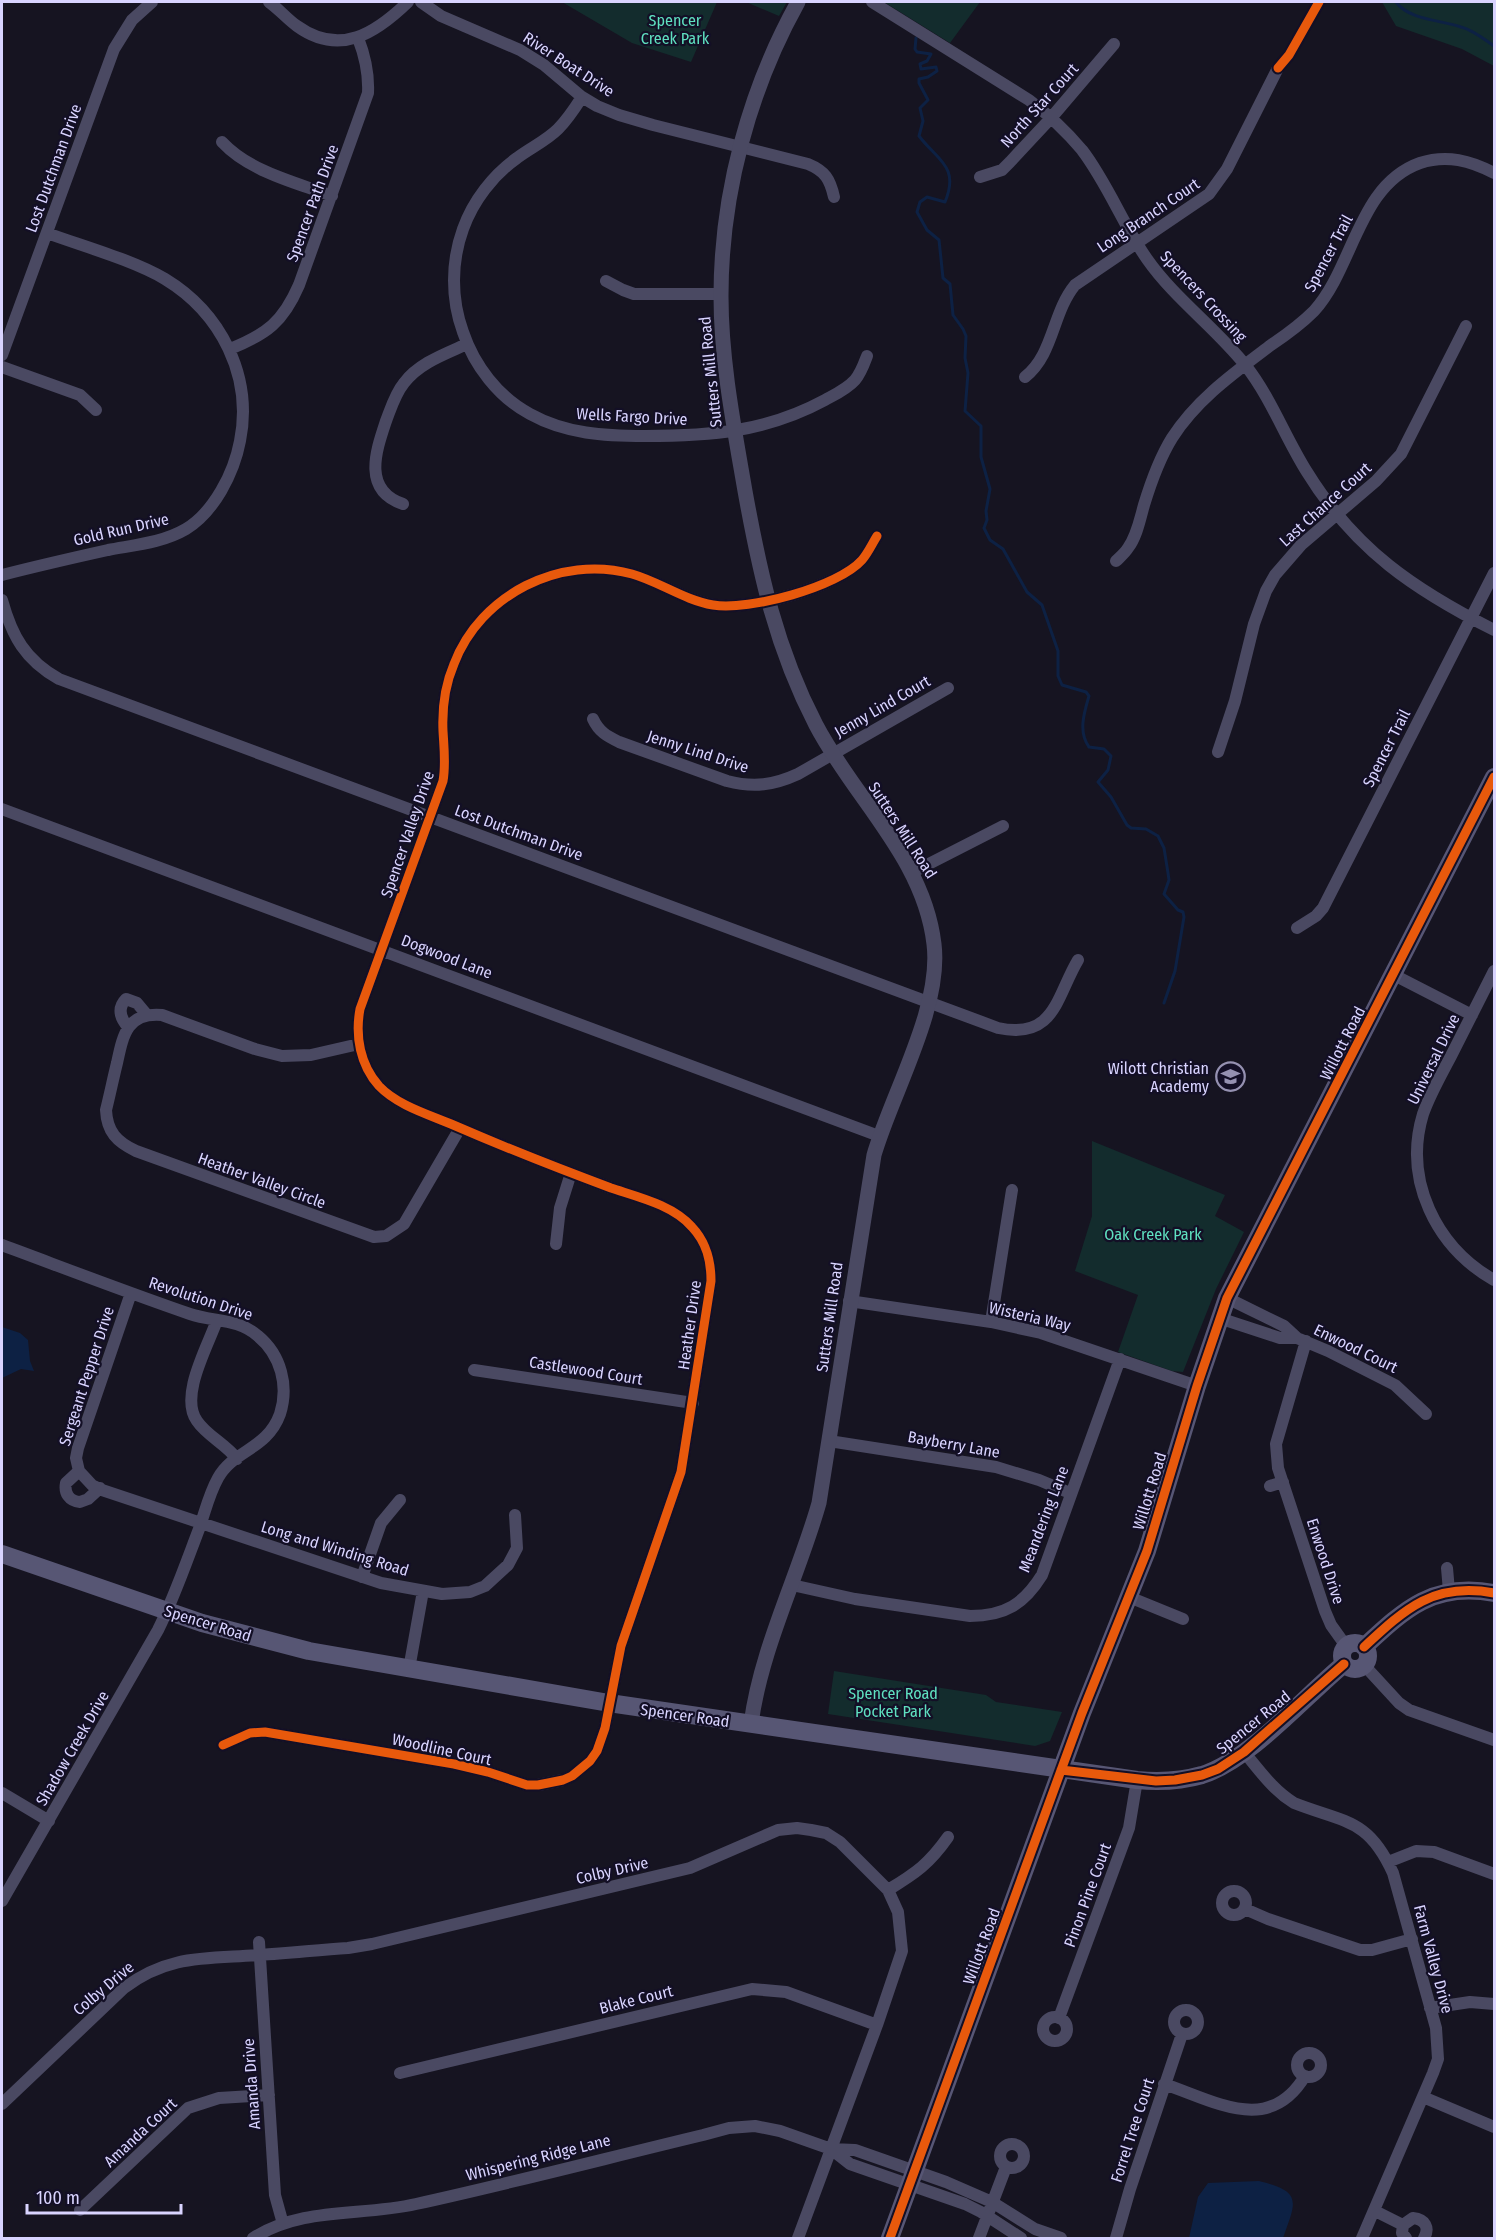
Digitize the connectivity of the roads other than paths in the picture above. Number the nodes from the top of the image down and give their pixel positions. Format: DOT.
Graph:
graph roads {
  1 [pos="152,2"];
  2 [pos="269,2"];
  3 [pos="408,2"];
  4 [pos="421,2"];
  5 [pos="798,2"];
  6 [pos="872,2"];
  7 [pos="358,38"];
  8 [pos="1114,44"];
  9 [pos="1278,68"];
  10 [pos="582,97"];
  11 [pos="1051,118"];
  12 [pos="222,142"];
  13 [pos="741,147"];
  14 [pos="1494,173"];
  15 [pos="980,177"];
  16 [pos="332,196"];
  17 [pos="834,197"];
  18 [pos="47,233"];
  19 [pos="1137,244"];
  20 [pos="606,280"];
  21 [pos="721,294"];
  22 [pos="1466,326"];
  23 [pos="467,344"];
  24 [pos="230,349"];
  25 [pos="2,355"];
  26 [pos="867,356"];
  27 [pos="1245,365"];
  28 [pos="2,367"];
  29 [pos="1025,377"];
  30 [pos="96,410"];
  31 [pos="735,431"];
  32 [pos="403,504"];
  33 [pos="1336,514"];
  34 [pos="877,536"];
  35 [pos="1116,561"];
  36 [pos="1494,573"];
  37 [pos="2,575"];
  38 [pos="2,600"];
  39 [pos="767,601"];
  40 [pos="1471,619"];
  41 [pos="1494,630"];
  42 [pos="948,688"];
  43 [pos="593,719"];
  44 [pos="1218,752"];
  45 [pos="832,754"];
  46 [pos="1494,777"];
  47 [pos="2,809"];
  48 [pos="431,817"];
  49 [pos="1003,826"];
  50 [pos="913,872"];
  51 [pos="1296,928"];
  52 [pos="381,949"];
  53 [pos="1078,960"];
  54 [pos="1494,971"];
  55 [pos="1394,975"];
  56 [pos="928,1002"];
  57 [pos="147,1014"];
  58 [pos="1472,1015"];
  59 [pos="128,1027"];
  60 [pos="359,1044"];
  61 [pos="460,1128"];
  62 [pos="879,1136"];
  63 [pos="571,1173"];
  64 [pos="1012,1190"];
  65 [pos="556,1244"];
  66 [pos="2,1245"];
  67 [pos="1494,1280"];
  68 [pos="131,1293"];
  69 [pos="1227,1298"];
  70 [pos="849,1302"];
  71 [pos="1219,1318"];
  72 [pos="217,1320"];
  73 [pos="991,1322"];
  74 [pos="1301,1339"];
  75 [pos="1120,1359"];
  76 [pos="474,1370"];
  77 [pos="1197,1386"];
  78 [pos="693,1403"];
  79 [pos="1426,1414"];
  80 [pos="829,1441"];
  81 [pos="237,1459"];
  82 [pos="79,1471"];
  83 [pos="100,1488"];
  84 [pos="1070,1493"];
  85 [pos="400,1500"];
  86 [pos="515,1515"];
  87 [pos="201,1524"];
  88 [pos="2,1554"];
  89 [pos="1447,1568"];
  90 [pos="362,1576"];
  91 [pos="792,1585"];
  92 [pos="423,1590"];
  93 [pos="1449,1591"];
  94 [pos="1494,1593"];
  95 [pos="1129,1597"];
  96 [pos="168,1611"];
  97 [pos="1183,1619"];
  98 [pos="1351,1652"];
  99 [pos="1364,1665"];
  100 [pos="409,1669"];
  101 [pos="609,1703"];
  102 [pos="751,1724"];
  103 [pos="1494,1740"];
  104 [pos="223,1745"];
  105 [pos="1244,1752"];
  106 [pos="1061,1770"];
  107 [pos="1137,1780"];
  108 [pos="2,1793"];
  109 [pos="49,1821"];
  110 [pos="948,1837"];
  111 [pos="1388,1862"];
  112 [pos="1494,1874"];
  113 [pos="888,1890"];
  114 [pos="2,1901"];
  115 [pos="1245,1909"];
  116 [pos="1412,1940"];
  117 [pos="259,1942"];
  118 [pos="259,1955"];
  119 [pos="1494,2004"];
  120 [pos="1430,2008"];
  121 [pos="1059,2018"];
  122 [pos="877,2025"];
  123 [pos="1182,2034"];
  124 [pos="400,2073"];
  125 [pos="1305,2076"];
  126 [pos="1164,2084"];
  127 [pos="269,2095"];
  128 [pos="1423,2097"];
  129 [pos="2,2104"];
  130 [pos="1494,2127"];
  131 [pos="831,2150"];
  132 [pos="1006,2167"];
  133 [pos="911,2178"];
  134 [pos="992,2202"];
  135 [pos="80,2210"];
  136 [pos="1375,2211"];
  137 [pos="987,2215"];
  138 [pos="283,2224"];
  139 [pos="1403,2225"];
  140 [pos="253,2238"];
  141 [pos="798,2238"];
  142 [pos="890,2238"];
  143 [pos="979,2238"];
  144 [pos="1022,2238"];
  145 [pos="1060,2238"];
  146 [pos="1116,2238"];
  147 [pos="1362,2238"];
  148 [pos="1406,2238"];
  149 [pos="1424,2238"];
  1 -- 18 [label="street, Lost Dutchman Drive"];
  2 -- 7 [label="street"];
  3 -- 7 [label="street"];
  4 -- 10 [label="street, River Boat Drive"];
  5 -- 13 [label="street, Sutters Mill Road"];
  6 -- 11 [label="street, Spencers Crossing"];
  7 -- 16 [label="street, Spencer Path Drive"];
  8 -- 11 [label="street, North Star Court"];
  9 -- 19 [label="street, Long Branch Court"];
  10 -- 13 [label="street, River Boat Drive"];
  10 -- 23 [label="street, Wells Fargo Drive"];
  11 -- 15 [label="street, North Star Court"];
  11 -- 19 [label="street, Spencers Crossing"];
  12 -- 16 [label="street"];
  13 -- 17 [label="street, River Boat Drive"];
  13 -- 21 [label="street, Sutters Mill Road"];
  14 -- 27 [label="street, Spencer Trail"];
  16 -- 24 [label="street, Spencer Path Drive"];
  18 -- 24 [label="street, Gold Run Drive"];
  18 -- 25 [label="street, Lost Dutchman Drive"];
  19 -- 27 [label="street, Spencers Crossing"];
  19 -- 29 [label="street, Long Branch Court"];
  20 -- 21 [label="street"];
  21 -- 31 [label="street, Sutters Mill Road"];
  22 -- 33 [label="street, Last Chance Court"];
  23 -- 31 [label="street, Wells Fargo Drive"];
  23 -- 32 [label="street"];
  24 -- 37 [label="street, Gold Run Drive"];
  26 -- 31 [label="street, Wells Fargo Drive"];
  27 -- 33 [label="street, Spencers Crossing"];
  27 -- 35 [label="street, Spencer Trail"];
  28 -- 30 [label="street"];
  31 -- 39 [label="street, Sutters Mill Road"];
  33 -- 40 [label="street, Spencers Crossing"];
  33 -- 44 [label="street, Last Chance Court"];
  34 -- 39 [label="street, Spencer Valley Drive"];
  36 -- 40 [label="street, Spencer Trail"];
  38 -- 48 [label="street, Lost Dutchman Drive"];
  39 -- 45 [label="street, Sutters Mill Road"];
  39 -- 48 [label="street, Spencer Valley Drive"];
  40 -- 41 [label="street, Spencers Crossing"];
  40 -- 51 [label="street, Spencer Trail"];
  42 -- 45 [label="street, Jenny Lind Court"];
  43 -- 45 [label="street, Jenny Lind Drive"];
  45 -- 50 [label="street, Sutters Mill Road"];
  46 -- 55 [label="main road, Willott Road"];
  47 -- 52 [label="street, Dogwood Lane"];
  48 -- 52 [label="street, Spencer Valley Drive"];
  48 -- 56 [label="street, Lost Dutchman Drive"];
  49 -- 50 [label="street"];
  50 -- 56 [label="street, Sutters Mill Road"];
  52 -- 60 [label="street, Spencer Valley Drive"];
  52 -- 62 [label="street, Dogwood Lane"];
  53 -- 56 [label="street, Lost Dutchman Drive"];
  54 -- 58 [label="street, Universal Drive"];
  55 -- 58 [label="street"];
  55 -- 69 [label="main road, Willott Road"];
  56 -- 62 [label="street, Sutters Mill Road"];
  57 -- 59 [label="street"];
  57 -- 59 [label="street, Heather Valley Circle"];
  57 -- 60 [label="street, Heather Valley Circle"];
  58 -- 67 [label="street, Universal Drive"];
  59 -- 61 [label="street, Heather Valley Circle"];
  60 -- 61 [label="street, Heather Drive"];
  61 -- 63 [label="street, Heather Drive"];
  62 -- 70 [label="street, Sutters Mill Road"];
  63 -- 65 [label="street"];
  63 -- 78 [label="street, Heather Drive"];
  64 -- 73 [label="street"];
  66 -- 68 [label="street, Revolution Drive"];
  68 -- 72 [label="street, Revolution Drive"];
  68 -- 82 [label="street, Sergeant Pepper Drive"];
  69 -- 71 [label="main road, Willott Road"];
  69 -- 74 [label="street, Enwood Court"];
  70 -- 73 [label="street, Wisteria Way"];
  70 -- 80 [label="street, Sutters Mill Road"];
  71 -- 74 [label="street, Enwood Court"];
  71 -- 77 [label="main road, Willott Road"];
  72 -- 81 [label="street"];
  72 -- 81 [label="street, Revolution Drive"];
  73 -- 75 [label="street, Wisteria Way"];
  74 -- 79 [label="street, Enwood Court"];
  74 -- 98 [label="street, Enwood Drive"];
  75 -- 77 [label="street, Wisteria Way"];
  75 -- 84 [label="street, Meandering Lane"];
  76 -- 78 [label="street, Castlewood Court"];
  77 -- 95 [label="main road, Willott Road"];
  78 -- 101 [label="street, Heather Drive"];
  80 -- 84 [label="street, Bayberry Lane"];
  80 -- 91 [label="street, Sutters Mill Road"];
  81 -- 87 [label="street, Revolution Drive"];
  82 -- 83 [label="street, Sergeant Pepper Drive"];
  82 -- 83 [label="street, Sergeant Pepper Drive"];
  83 -- 87 [label="street, Sergeant Pepper Drive"];
  84 -- 91 [label="street, Meandering Lane"];
  85 -- 90 [label="street"];
  86 -- 92 [label="street, Long and Winding Road"];
  87 -- 90 [label="street, Long and Winding Road"];
  87 -- 96 [label="street, Revolution Drive"];
  88 -- 96 [label="main road, Spencer Road"];
  89 -- 93 [label="street"];
  90 -- 92 [label="street, Long and Winding Road"];
  91 -- 102 [label="street, Sutters Mill Road"];
  92 -- 100 [label="street"];
  93 -- 94 [label="main road, Spencer Road"];
  93 -- 98 [label="main road, Spencer Road"];
  95 -- 97 [label="street"];
  95 -- 106 [label="main road, Willott Road"];
  96 -- 100 [label="main road, Spencer Road"];
  96 -- 109 [label="street, Shadow Creek Drive"];
  98 -- 99 [label="main road"];
  98 -- 105 [label="main road, Spencer Road"];
  99 -- 103 [label="street"];
  100 -- 101 [label="main road, Spencer Road"];
  101 -- 102 [label="main road, Spencer Road"];
  101 -- 104 [label="street, Woodline Court"];
  102 -- 106 [label="main road, Spencer Road"];
  105 -- 107 [label="main road, Spencer Road"];
  105 -- 111 [label="street, Farm Valley Drive"];
  106 -- 107 [label="main road, Spencer Road"];
  106 -- 133 [label="main road, Willott Road"];
  107 -- 121 [label="street, Pinon Pine Court"];
  108 -- 109 [label="street"];
  109 -- 114 [label="street, Shadow Creek Drive"];
  110 -- 113 [label="street"];
  111 -- 112 [label="street"];
  111 -- 116 [label="street, Farm Valley Drive"];
  113 -- 118 [label="street, Colby Drive"];
  113 -- 122 [label="street, Colby Drive"];
  115 -- 116 [label="street"];
  116 -- 120 [label="street, Farm Valley Drive"];
  117 -- 118 [label="street, Amanda Drive"];
  118 -- 127 [label="street, Amanda Drive"];
  118 -- 129 [label="street, Colby Drive"];
  119 -- 120 [label="street"];
  120 -- 128 [label="street, Farm Valley Drive"];
  122 -- 124 [label="street, Blake Court"];
  122 -- 131 [label="street, Colby Drive"];
  123 -- 126 [label="street, Forrel Tree Court"];
  125 -- 126 [label="street"];
  126 -- 146 [label="street, Forrel Tree Court"];
  127 -- 135 [label="street, Amanda Court"];
  127 -- 138 [label="street, Amanda Drive"];
  128 -- 130 [label="street"];
  128 -- 136 [label="street, Farm Valley Drive"];
  131 -- 133 [label="street, Whispering Ridge Lane"];
  131 -- 138 [label="street, Whispering Ridge Lane"];
  131 -- 141 [label="street, Colby Drive"];
  132 -- 134 [label="street"];
  133 -- 134 [label="street, Whispering Ridge Lane"];
  133 -- 137 [label="street, Whispering Ridge Lane"];
  133 -- 142 [label="main road, Willott Road"];
  134 -- 137 [label="street"];
  134 -- 145 [label="street, Whispering Ridge Lane"];
  136 -- 139 [label="street"];
  136 -- 147 [label="street, Farm Valley Drive"];
  137 -- 143 [label="street"];
  137 -- 144 [label="street, Whispering Ridge Lane"];
  138 -- 140 [label="street, Whispering Ridge Lane"];
  139 -- 148 [label="street"];
  139 -- 149 [label="street"];
}
